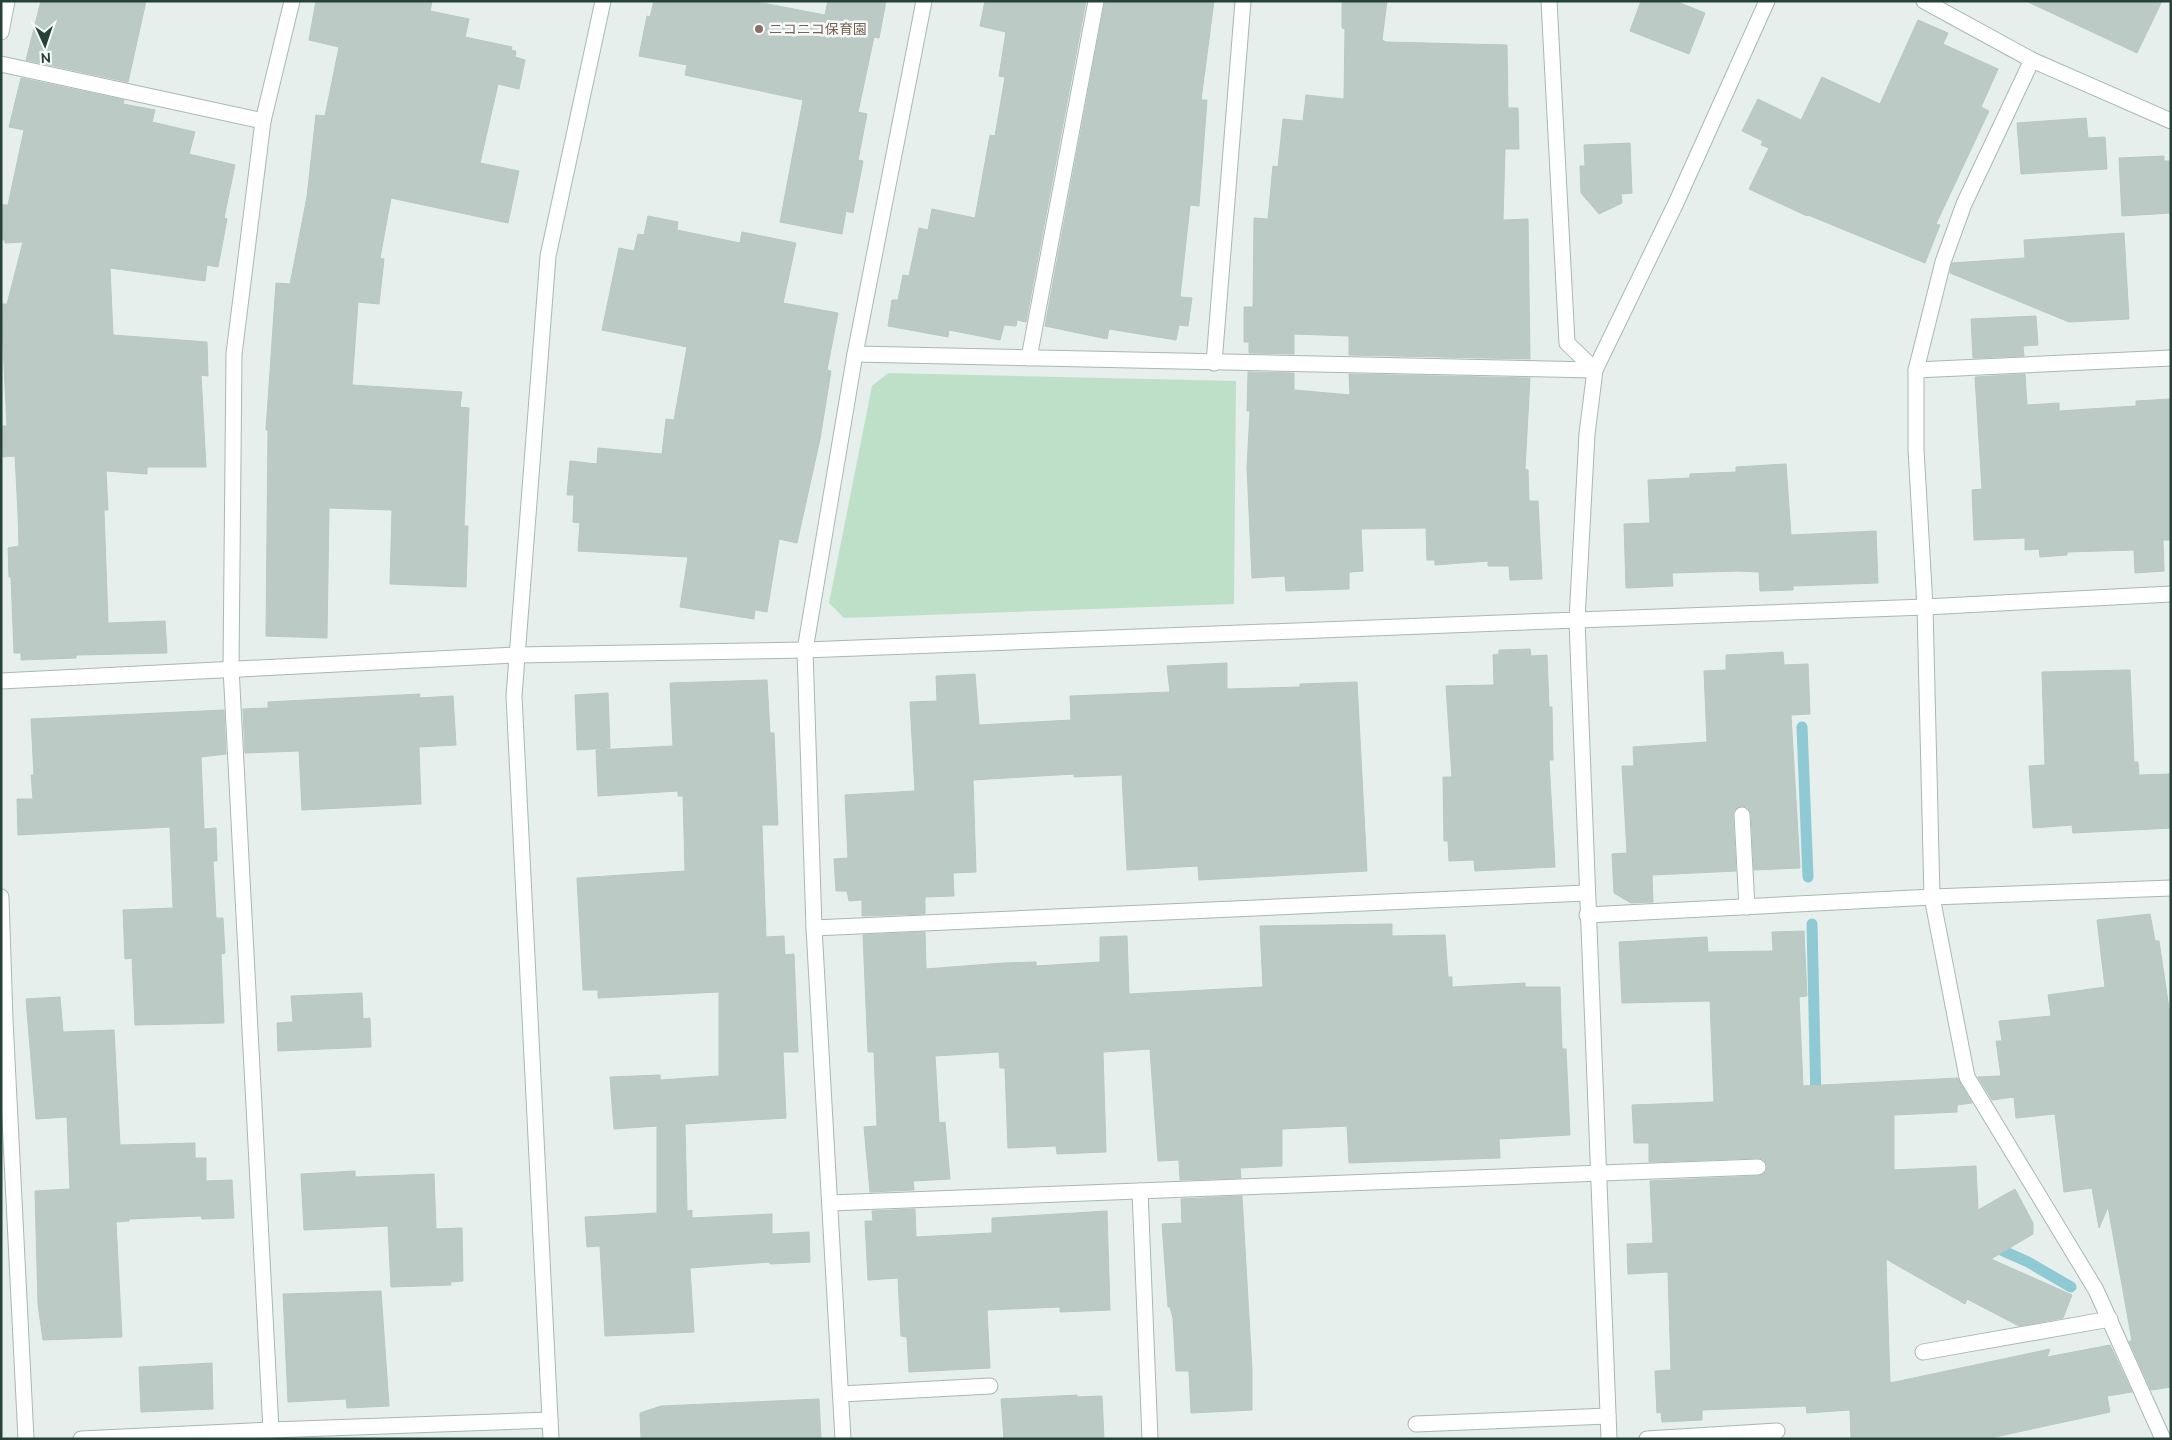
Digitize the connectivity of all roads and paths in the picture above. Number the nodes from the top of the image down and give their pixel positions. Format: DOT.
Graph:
graph roads {
  1 [pos="7,1"];
  2 [pos="292,1"];
  3 [pos="603,1"];
  4 [pos="924,1"];
  5 [pos="1096,1"];
  6 [pos="1243,1"];
  7 [pos="1549,1"];
  8 [pos="1767,1"];
  9 [pos="1924,1"];
  10 [pos="1,32"];
  11 [pos="2032,60"];
  12 [pos="1,64"];
  13 [pos="263,121"];
  14 [pos="2171,121"];
  15 [pos="855,354"];
  16 [pos="1029,358"];
  17 [pos="2171,358"];
  18 [pos="1214,362"];
  19 [pos="1595,370"];
  20 [pos="1916,370"];
  21 [pos="2171,594"];
  22 [pos="1925,607"];
  23 [pos="1577,620"];
  24 [pos="805,650"];
  25 [pos="516,655"];
  26 [pos="230,668"];
  27 [pos="1,680"];
  28 [pos="1742,815"];
  29 [pos="2171,888"];
  30 [pos="1586,893"];
  31 [pos="1,897"];
  32 [pos="1932,897"];
  33 [pos="1746,907"];
  34 [pos="1587,915"];
  35 [pos="814,928"];
  36 [pos="3,1020"];
  37 [pos="1758,1167"];
  38 [pos="1598,1173"];
  39 [pos="1140,1191"];
  40 [pos="830,1203"];
  41 [pos="2110,1320"];
  42 [pos="1924,1352"];
  43 [pos="990,1386"];
  44 [pos="841,1394"];
  45 [pos="1608,1416"];
  46 [pos="550,1420"];
  47 [pos="1416,1424"];
  48 [pos="271,1430"];
  49 [pos="1777,1431"];
  50 [pos="26,1439"];
  51 [pos="81,1439"];
  52 [pos="551,1439"];
  53 [pos="843,1439"];
  54 [pos="1150,1439"];
  55 [pos="1609,1439"];
  56 [pos="1647,1439"];
  57 [pos="2163,1439"];
  1 -- 10 [label="street"];
  2 -- 13 [label="street"];
  3 -- 25 [label="street"];
  4 -- 15 [label="street"];
  5 -- 16 [label="street"];
  6 -- 18 [label="street"];
  7 -- 19 [label="street"];
  8 -- 19 [label="street"];
  9 -- 11 [label="street"];
  11 -- 14 [label="street"];
  11 -- 20 [label="street"];
  12 -- 13 [label="street"];
  13 -- 26 [label="street"];
  15 -- 16 [label="street"];
  15 -- 24 [label="street"];
  16 -- 18 [label="street"];
  17 -- 20 [label="street"];
  18 -- 19 [label="street"];
  19 -- 23 [label="street"];
  20 -- 22 [label="street"];
  21 -- 22 [label="street"];
  22 -- 23 [label="street"];
  22 -- 32 [label="street"];
  23 -- 24 [label="street"];
  23 -- 30 [label="street"];
  24 -- 25 [label="street"];
  24 -- 35 [label="street"];
  25 -- 26 [label="street"];
  25 -- 46 [label="street"];
  26 -- 27 [label="street"];
  26 -- 48 [label="street"];
  28 -- 33 [label="street"];
  29 -- 32 [label="street"];
  30 -- 34 [label="street"];
  30 -- 35 [label="street"];
  31 -- 36 [label="street"];
  32 -- 33 [label="street"];
  32 -- 41 [label="street"];
  33 -- 34 [label="street"];
  34 -- 38 [label="street"];
  35 -- 40 [label="street"];
  36 -- 50 [label="street"];
  37 -- 38 [label="street"];
  38 -- 39 [label="street"];
  38 -- 45 [label="street"];
  39 -- 40 [label="street"];
  39 -- 54 [label="street"];
  40 -- 44 [label="street"];
  41 -- 42 [label="street"];
  41 -- 57 [label="street"];
  43 -- 44 [label="street"];
  44 -- 53 [label="street"];
  45 -- 47 [label="street"];
  45 -- 55 [label="street"];
  46 -- 48 [label="street"];
  46 -- 52 [label="street"];
  48 -- 51 [label="street"];
  49 -- 56 [label="street"];
}
